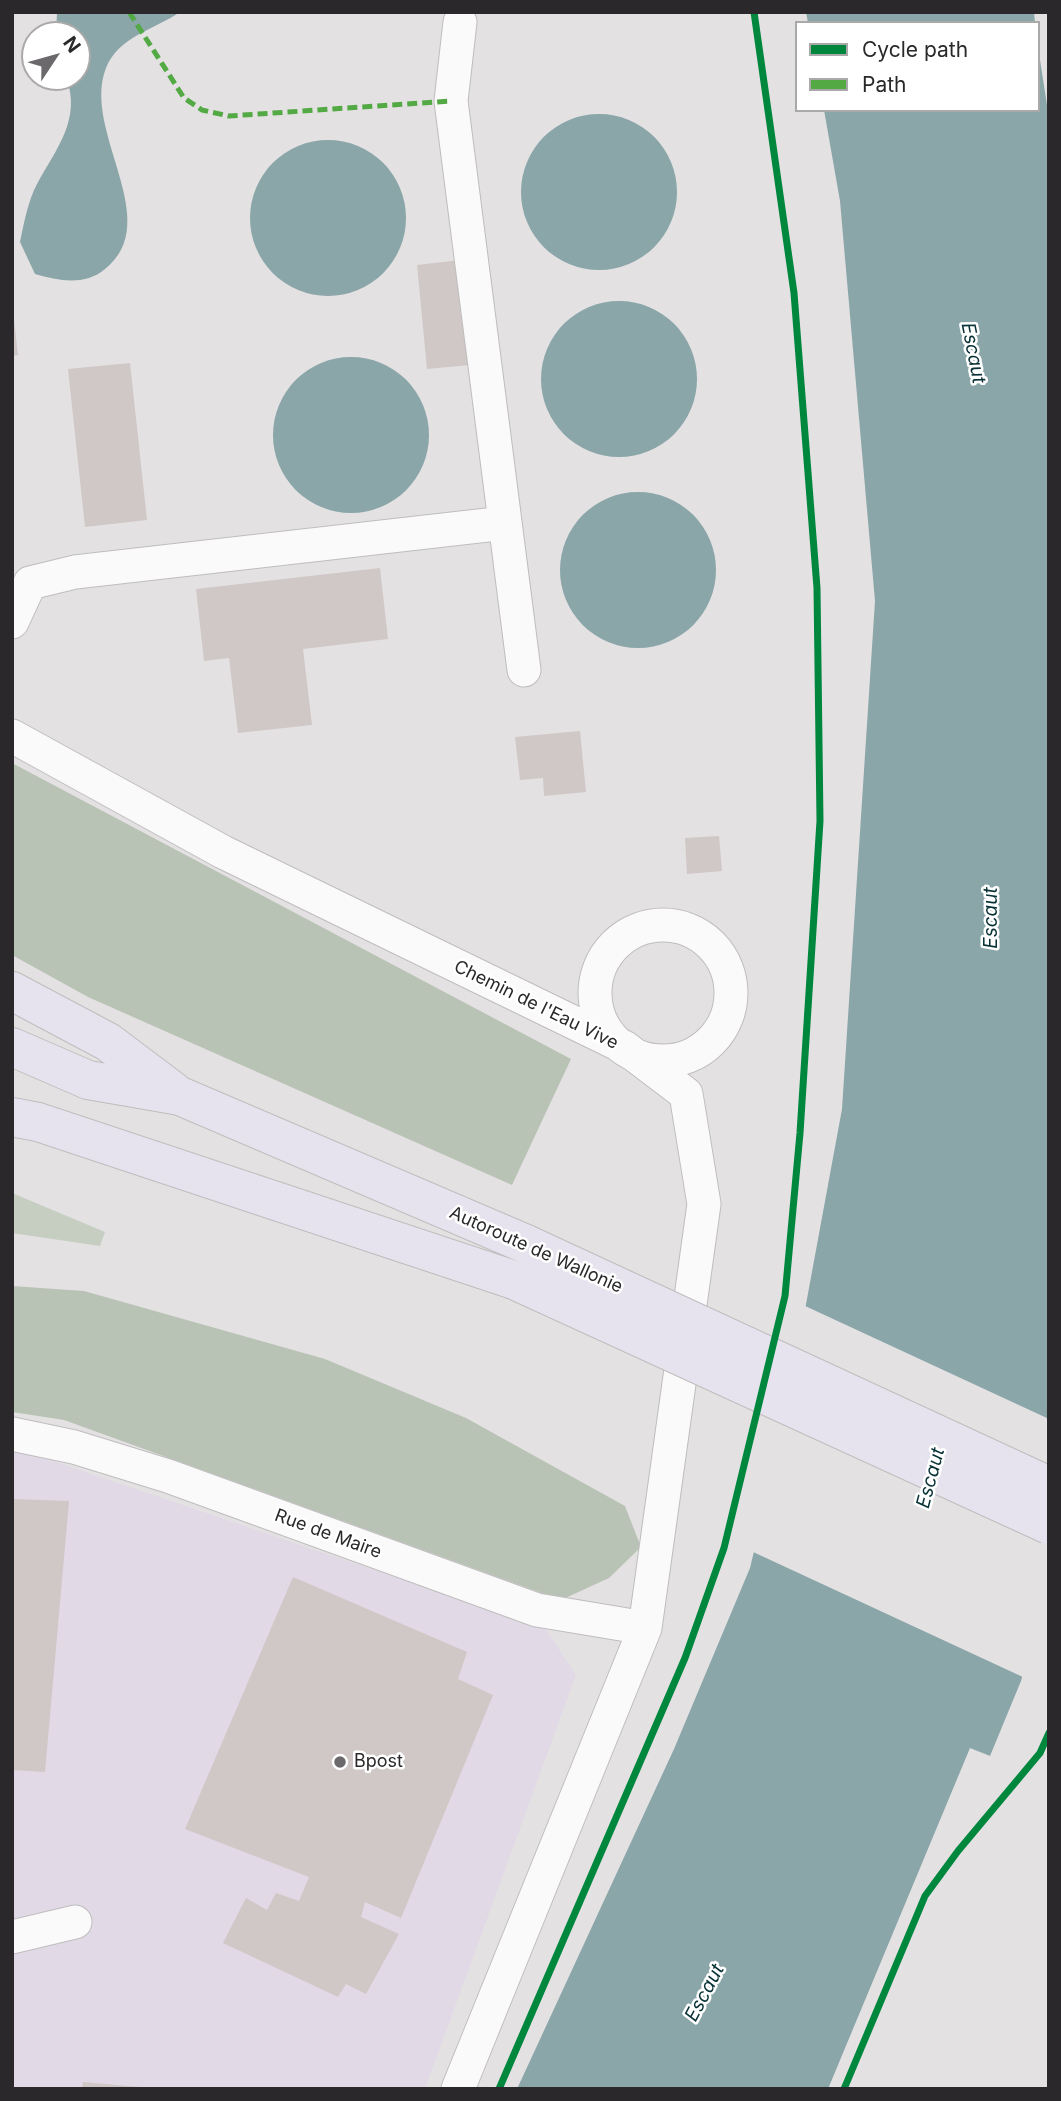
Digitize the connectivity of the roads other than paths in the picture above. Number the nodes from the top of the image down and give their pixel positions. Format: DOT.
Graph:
graph roads {
  1 [pos="460,22"];
  2 [pos="505,523"];
  3 [pos="12,622"];
  4 [pos="524,670"];
  5 [pos="12,736"];
  6 [pos="12,991"];
  7 [pos="624,1046"];
  8 [pos="12,1047"];
  9 [pos="180,1096"];
  10 [pos="12,1117"];
  11 [pos="12,1434"];
  12 [pos="1049,1486"];
  13 [pos="1049,1525"];
  14 [pos="645,1628"];
  15 [pos="75,1922"];
  16 [pos="12,1937"];
  17 [pos="458,2089"];
  1 -- 2 [label="street"];
  2 -- 3 [label="street"];
  2 -- 4 [label="street"];
  5 -- 7 [label="street, Chemin de l'Eau Vive"];
  6 -- 9 [label="highway"];
  7 -- 7 [label="street"];
  7 -- 14 [label="street, Chemin de l'Eau Vive"];
  8 -- 9 [label="highway, Autoroute de Wallonie"];
  9 -- 12 [label="highway, Autoroute de Wallonie, bridge"];
  10 -- 13 [label="highway, Autoroute de Wallonie, bridge"];
  11 -- 14 [label="street, Rue de Maire"];
  14 -- 17 [label="street, Chemin de l'Eau Vive"];
  15 -- 16 [label="street"];
}
